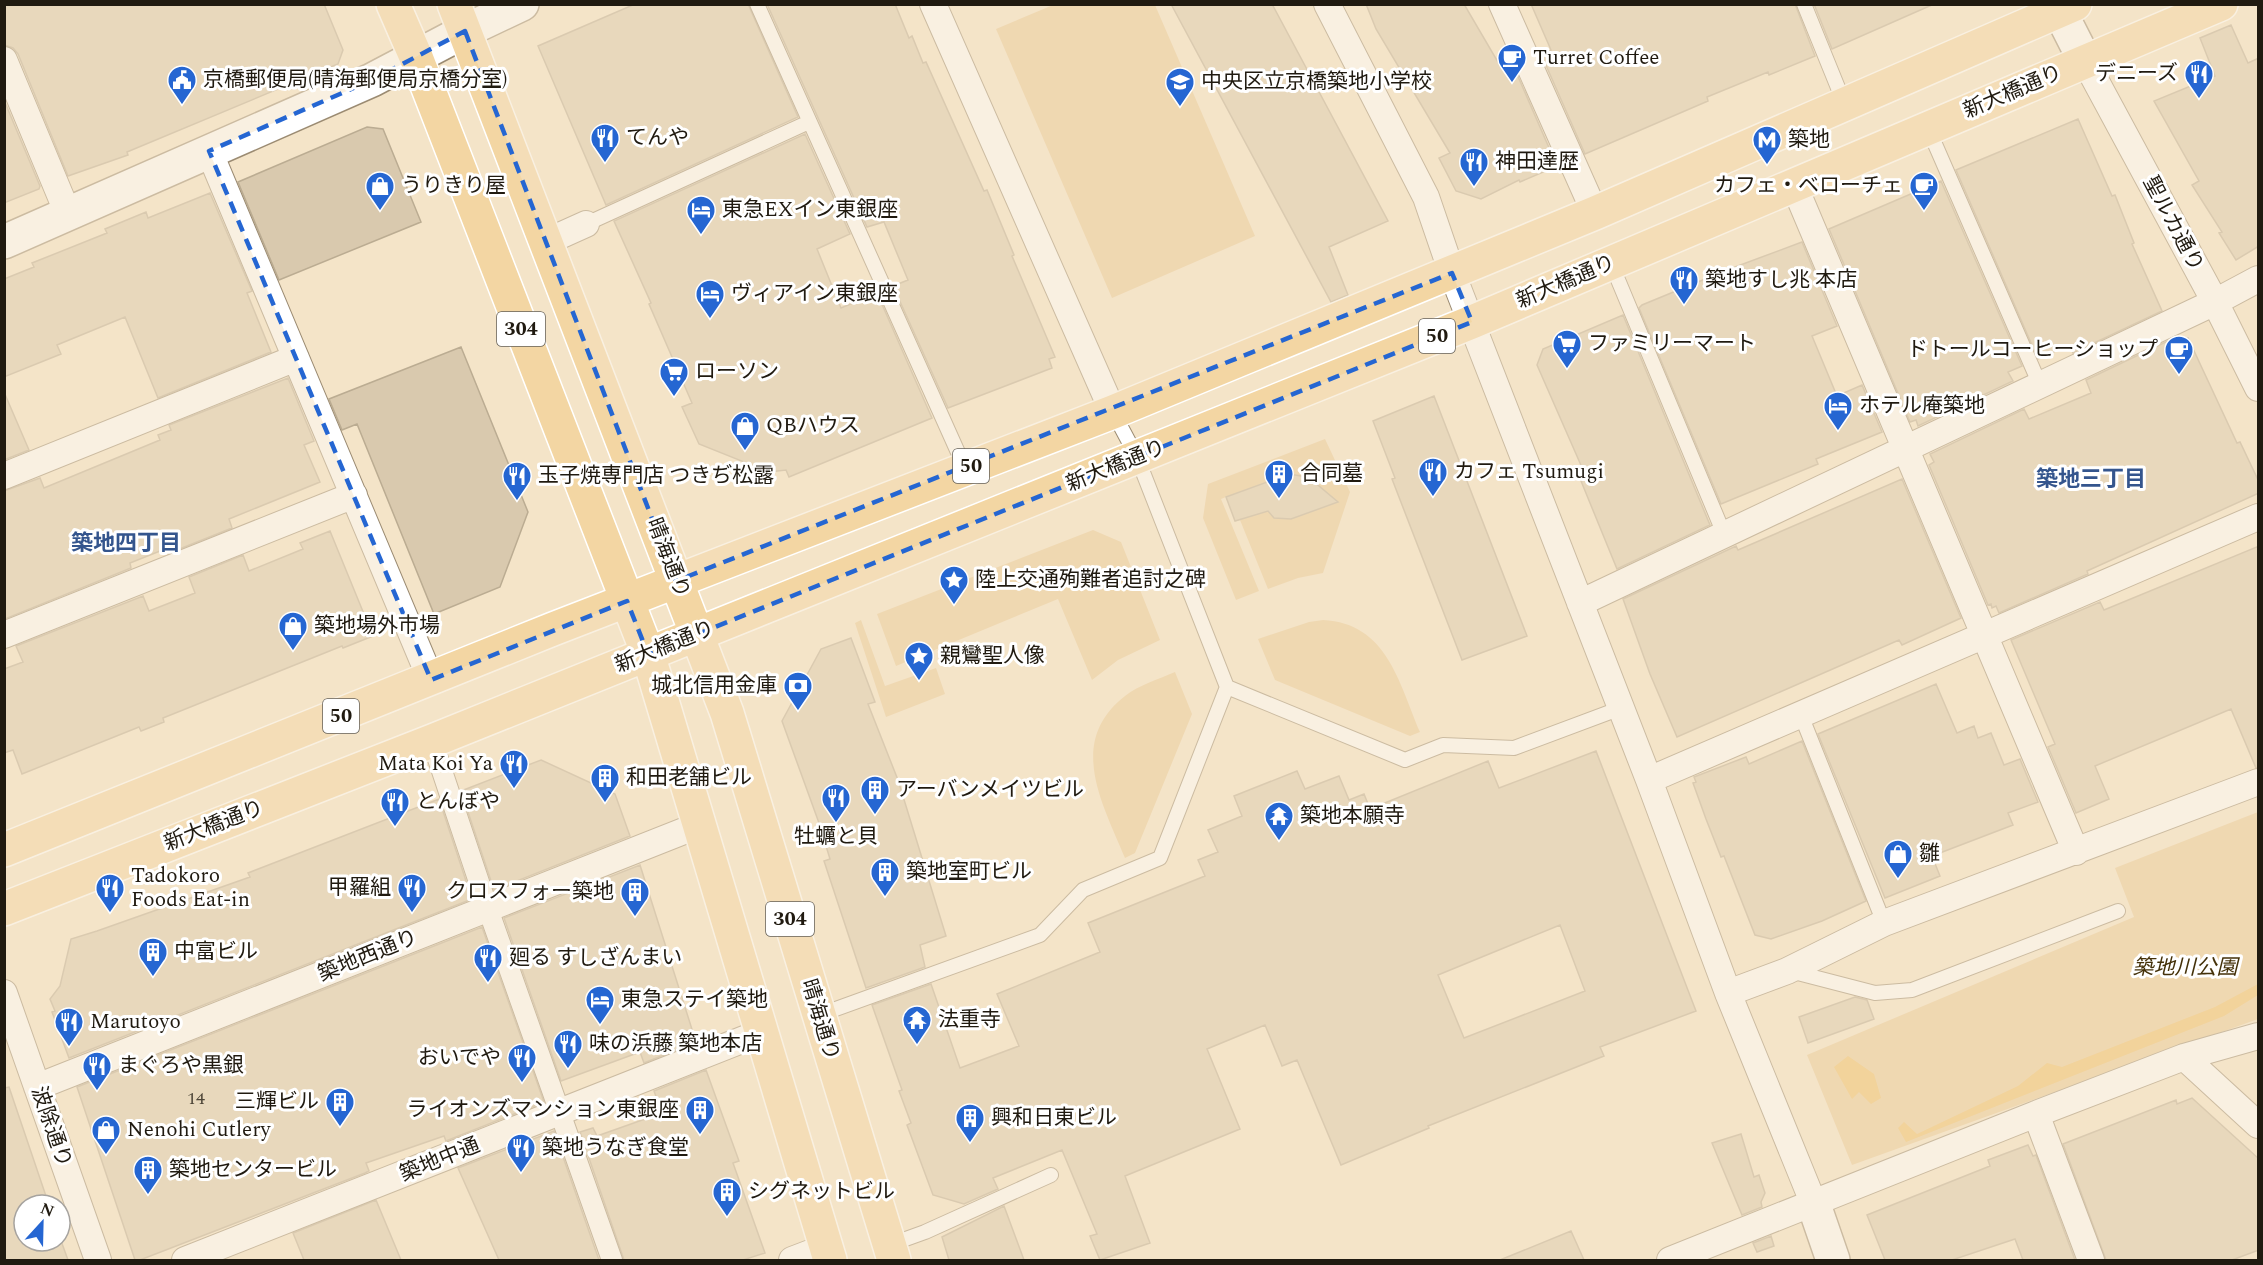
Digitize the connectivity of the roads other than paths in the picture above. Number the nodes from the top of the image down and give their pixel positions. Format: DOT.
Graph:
graph roads {
  1 [pos="393,4"];
  2 [pos="522,4"];
  3 [pos="757,4"];
  4 [pos="933,4"];
  5 [pos="1327,4"];
  6 [pos="1502,4"];
  7 [pos="1804,4"];
  8 [pos="2221,4"];
  9 [pos="2063,7"];
  10 [pos="459,18"];
  11 [pos="416,57"];
  12 [pos="4,60"];
  13 [pos="2085,61"];
  14 [pos="1845,105"];
  15 [pos="809,122"];
  16 [pos="1928,128"];
  17 [pos="209,152"];
  18 [pos="1794,185"];
  19 [pos="1595,213"];
  20 [pos="68,214"];
  21 [pos="586,224"];
  22 [pos="4,242"];
  23 [pos="546,243"];
  24 [pos="1611,263"];
  25 [pos="1452,273"];
  26 [pos="2259,279"];
  27 [pos="2215,302"];
  28 [pos="1472,322"];
  29 [pos="296,358"];
  30 [pos="2040,385"];
  31 [pos="2259,388"];
  32 [pos="1113,412"];
  33 [pos="1905,448"];
  34 [pos="1137,457"];
  35 [pos="965,468"];
  36 [pos="4,476"];
  37 [pos="354,495"];
  38 [pos="2259,517"];
  39 [pos="1724,534"];
  40 [pos="676,581"];
  41 [pos="627,601"];
  42 [pos="1580,603"];
  43 [pos="697,634"];
  44 [pos="4,635"];
  45 [pos="1985,636"];
  46 [pos="648,654"];
  47 [pos="431,680"];
  48 [pos="1227,687"];
  49 [pos="1621,708"];
  50 [pos="1801,715"];
  51 [pos="432,741"];
  52 [pos="1649,780"];
  53 [pos="2259,782"];
  54 [pos="699,825"];
  55 [pos="4,850"];
  56 [pos="2076,852"];
  57 [pos="4,909"];
  58 [pos="488,909"];
  59 [pos="2118,911"];
  60 [pos="1884,923"];
  61 [pos="1787,971"];
  62 [pos="4,993"];
  63 [pos="1728,993"];
  64 [pos="819,1015"];
  65 [pos="11,1029"];
  66 [pos="762,1032"];
  67 [pos="2259,1036"];
  68 [pos="2184,1057"];
  69 [pos="37,1087"];
  70 [pos="559,1112"];
  71 [pos="2036,1114"];
  72 [pos="2259,1125"];
  73 [pos="1051,1175"];
  74 [pos="1813,1202"];
  75 [pos="892,1253"];
  76 [pos="828,1254"];
  77 [pos="98,1260"];
  78 [pos="185,1260"];
  79 [pos="612,1260"];
  80 [pos="792,1260"];
  81 [pos="1670,1260"];
  82 [pos="1833,1260"];
  83 [pos="2091,1260"];
  1 -- 11 [label="main road, 304"];
  2 -- 10 [label="street"];
  3 -- 15 [label="lane"];
  4 -- 32 [label="street"];
  5 -- 25 [label="street"];
  6 -- 19 [label="street"];
  7 -- 14 [label="lane"];
  8 -- 13 [label="main road, 新大橋通り / 50"];
  9 -- 13 [label="street"];
  9 -- 14 [label="main road, 50"];
  10 -- 11 [label="street"];
  10 -- 23 [label="main road, 晴海通り / 304"];
  11 -- 17 [label="street"];
  11 -- 41 [label="main road, 304"];
  12 -- 20 [label="street"];
  13 -- 16 [label="main road, 新大橋通り / 50"];
  13 -- 27 [label="street, 聖ルカ通り"];
  14 -- 19 [label="main road, 50"];
  15 -- 21 [label="lane"];
  15 -- 35 [label="lane"];
  16 -- 18 [label="main road, 新大橋通り / 50"];
  16 -- 30 [label="lane"];
  17 -- 20 [label="street"];
  17 -- 29 [label="street"];
  18 -- 24 [label="main road, 新大橋通り / 50"];
  18 -- 33 [label="street"];
  19 -- 25 [label="main road, 50"];
  20 -- 22 [label="street"];
  21 -- 23 [label="street"];
  23 -- 40 [label="main road, 晴海通り / 304"];
  24 -- 28 [label="main road, 新大橋通り / 50"];
  24 -- 39 [label="lane"];
  25 -- 28 [label="street"];
  25 -- 32 [label="main road, 50"];
  26 -- 27 [label="street"];
  27 -- 30 [label="street"];
  27 -- 31 [label="street, 聖ルカ通り"];
  28 -- 34 [label="main road, 新大橋通り / 50"];
  28 -- 42 [label="street"];
  29 -- 36 [label="street"];
  29 -- 37 [label="street"];
  30 -- 33 [label="street"];
  32 -- 34 [label="lane"];
  32 -- 35 [label="main road, 50"];
  33 -- 39 [label="street"];
  33 -- 45 [label="street"];
  34 -- 43 [label="main road, 新大橋通り / 50"];
  34 -- 48 [label="lane"];
  35 -- 40 [label="main road, 50"];
  37 -- 44 [label="street"];
  37 -- 47 [label="street"];
  38 -- 45 [label="street"];
  39 -- 42 [label="street"];
  40 -- 41 [label="main road, 50"];
  40 -- 43 [label="main road, 晴海通り / 304"];
  41 -- 46 [label="main road, 304"];
  41 -- 47 [label="main road, 50"];
  42 -- 49 [label="street"];
  43 -- 46 [label="main road, 新大橋通り / 50"];
  43 -- 64 [label="main road, 晴海通り / 304"];
  45 -- 50 [label="street"];
  45 -- 56 [label="street"];
  46 -- 51 [label="main road, 新大橋通り / 50"];
  46 -- 54 [label="main road, 304"];
  47 -- 55 [label="main road, 50"];
  48 -- 49 [label="lane"];
  48 -- 64 [label="lane"];
  49 -- 52 [label="street"];
  50 -- 52 [label="street"];
  50 -- 60 [label="lane"];
  51 -- 57 [label="main road, 新大橋通り / 50"];
  51 -- 58 [label="street"];
  52 -- 63 [label="street"];
  53 -- 56 [label="street"];
  54 -- 58 [label="street, 築地西通り"];
  54 -- 66 [label="main road, 304"];
  56 -- 60 [label="street"];
  58 -- 69 [label="street, 築地西通り"];
  58 -- 70 [label="street"];
  59 -- 61 [label="lane"];
  60 -- 61 [label="street"];
  61 -- 63 [label="street"];
  62 -- 65 [label="street, 波除通り"];
  63 -- 74 [label="street"];
  64 -- 75 [label="main road, 晴海通り / 304"];
  65 -- 69 [label="street, 波除通り"];
  66 -- 70 [label="street, 築地中通"];
  66 -- 76 [label="main road, 304"];
  67 -- 68 [label="street"];
  68 -- 71 [label="street"];
  68 -- 72 [label="street"];
  69 -- 77 [label="street, 波除通り"];
  70 -- 78 [label="street, 築地中通"];
  70 -- 79 [label="street"];
  71 -- 74 [label="street"];
  71 -- 83 [label="street"];
  73 -- 75 [label="lane"];
  74 -- 81 [label="street"];
  74 -- 82 [label="street"];
  76 -- 80 [label="street"];
}
